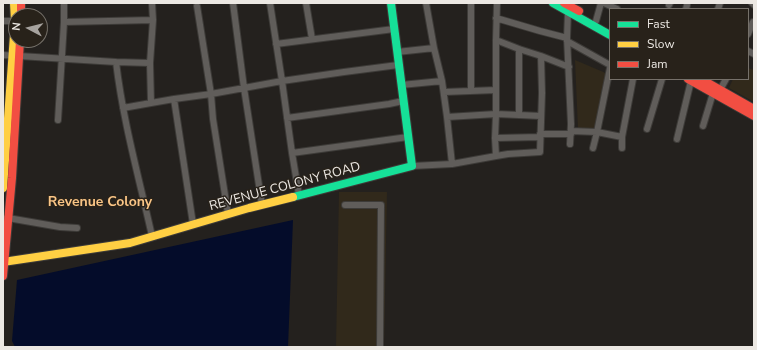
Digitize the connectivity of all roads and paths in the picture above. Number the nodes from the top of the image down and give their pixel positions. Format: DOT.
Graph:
graph roads {
  1 [pos="64,3"];
  2 [pos="152,3"];
  3 [pos="233,3"];
  4 [pos="270,3"];
  5 [pos="306,3"];
  6 [pos="391,3"];
  7 [pos="426,3"];
  8 [pos="471,3"];
  9 [pos="496,3"];
  10 [pos="553,3"];
  11 [pos="564,3"];
  12 [pos="603,3"];
  13 [pos="197,6"];
  14 [pos="573,8"];
  15 [pos="615,8"];
  16 [pos="496,18"];
  17 [pos="152,20"];
  18 [pos="596,21"];
  19 [pos="754,21"];
  20 [pos="64,22"];
  21 [pos="609,28"];
  22 [pos="394,29"];
  23 [pos="749,32"];
  24 [pos="609,34"];
  25 [pos="312,39"];
  26 [pos="567,39"];
  27 [pos="496,40"];
  28 [pos="276,44"];
  29 [pos="16,48"];
  30 [pos="18,48"];
  31 [pos="434,48"];
  32 [pos="519,49"];
  33 [pos="397,52"];
  34 [pos="3,55"];
  35 [pos="16,55"];
  36 [pos="541,56"];
  37 [pos="62,58"];
  38 [pos="116,62"];
  39 [pos="150,63"];
  40 [pos="609,64"];
  41 [pos="398,65"];
  42 [pos="569,67"];
  43 [pos="609,73"];
  44 [pos="633,80"];
  45 [pos="662,80"];
  46 [pos="690,80"];
  47 [pos="702,80"];
  48 [pos="725,80"];
  49 [pos="282,81"];
  50 [pos="442,81"];
  51 [pos="401,84"];
  52 [pos="244,88"];
  53 [pos="496,90"];
  54 [pos="471,91"];
  55 [pos="717,91"];
  56 [pos="444,92"];
  57 [pos="211,94"];
  58 [pos="174,99"];
  59 [pos="403,101"];
  60 [pos="151,103"];
  61 [pos="123,108"];
  62 [pos="754,109"];
  63 [pos="496,114"];
  64 [pos="519,115"];
  65 [pos="541,116"];
  66 [pos="754,116"];
  67 [pos="446,117"];
  68 [pos="287,118"];
  69 [pos="58,120"];
  70 [pos="703,126"];
  71 [pos="648,129"];
  72 [pos="5,130"];
  73 [pos="571,132"];
  74 [pos="597,132"];
  75 [pos="540,136"];
  76 [pos="408,137"];
  77 [pos="622,137"];
  78 [pos="495,138"];
  79 [pos="677,140"];
  80 [pos="570,144"];
  81 [pos="593,148"];
  82 [pos="622,148"];
  83 [pos="292,153"];
  84 [pos="496,156"];
  85 [pos="452,164"];
  86 [pos="412,166"];
  87 [pos="4,178"];
  88 [pos="3,188"];
  89 [pos="299,195"];
  90 [pos="262,205"];
  91 [pos="345,205"];
  92 [pos="228,214"];
  93 [pos="6,218"];
  94 [pos="193,224"];
  95 [pos="77,228"];
  96 [pos="152,236"];
  97 [pos="4,262"];
  98 [pos="3,276"];
  99 [pos="380,347"];
  1 -- 20 [label="street"];
  2 -- 17 [label="street"];
  3 -- 52 [label="street"];
  4 -- 28 [label="street"];
  5 -- 25 [label="street"];
  6 -- 22 [label="street"];
  7 -- 31 [label="street"];
  8 -- 54 [label="street"];
  9 -- 16 [label="street"];
  10 -- 14 [label="street"];
  11 -- 14 [label="street"];
  12 -- 15 [label="street"];
  12 -- 18 [label="street"];
  13 -- 57 [label="street"];
  14 -- 18 [label="street"];
  14 -- 24 [label="street"];
  14 -- 26 [label="street"];
  16 -- 26 [label="street"];
  16 -- 27 [label="street"];
  17 -- 20 [label="street"];
  17 -- 39 [label="street"];
  18 -- 21 [label="street"];
  19 -- 23 [label="street"];
  20 -- 37 [label="street"];
  22 -- 25 [label="street"];
  22 -- 33 [label="street"];
  25 -- 28 [label="street"];
  26 -- 40 [label="street"];
  26 -- 42 [label="street"];
  27 -- 32 [label="street"];
  27 -- 53 [label="street"];
  28 -- 49 [label="street"];
  29 -- 35 [label="street"];
  30 -- 35 [label="street"];
  31 -- 33 [label="street"];
  31 -- 50 [label="street"];
  32 -- 36 [label="street"];
  32 -- 64 [label="street"];
  33 -- 41 [label="street"];
  34 -- 35 [label="street"];
  35 -- 37 [label="street"];
  35 -- 72 [label="street"];
  35 -- 93 [label="street"];
  36 -- 42 [label="street"];
  36 -- 65 [label="street"];
  37 -- 38 [label="street"];
  37 -- 69 [label="street"];
  38 -- 39 [label="street"];
  38 -- 61 [label="street"];
  39 -- 60 [label="street"];
  41 -- 49 [label="street"];
  41 -- 51 [label="street"];
  42 -- 73 [label="street"];
  43 -- 74 [label="street"];
  44 -- 77 [label="street"];
  45 -- 71 [label="street"];
  46 -- 55 [label="street"];
  46 -- 79 [label="street"];
  47 -- 55 [label="street"];
  48 -- 55 [label="street"];
  49 -- 52 [label="street"];
  49 -- 68 [label="street"];
  50 -- 51 [label="street"];
  50 -- 56 [label="street"];
  51 -- 59 [label="street"];
  52 -- 57 [label="street"];
  52 -- 90 [label="street"];
  53 -- 54 [label="street"];
  53 -- 63 [label="street"];
  54 -- 56 [label="street"];
  55 -- 62 [label="street"];
  55 -- 66 [label="street"];
  55 -- 70 [label="street"];
  56 -- 67 [label="street"];
  57 -- 58 [label="street"];
  57 -- 92 [label="street"];
  58 -- 60 [label="street"];
  58 -- 94 [label="street"];
  59 -- 68 [label="street"];
  59 -- 76 [label="street"];
  60 -- 61 [label="street"];
  61 -- 96 [label="street"];
  63 -- 64 [label="street"];
  63 -- 67 [label="street"];
  63 -- 78 [label="street"];
  64 -- 65 [label="street"];
  65 -- 75 [label="street"];
  67 -- 85 [label="street"];
  68 -- 83 [label="street"];
  72 -- 87 [label="street"];
  73 -- 74 [label="street"];
  73 -- 75 [label="street"];
  73 -- 80 [label="street"];
  74 -- 77 [label="street"];
  74 -- 81 [label="street"];
  75 -- 78 [label="street"];
  75 -- 84 [label="street"];
  76 -- 83 [label="street"];
  76 -- 86 [label="street"];
  77 -- 82 [label="street"];
  78 -- 84 [label="street"];
  83 -- 89 [label="street"];
  84 -- 85 [label="street"];
  85 -- 86 [label="street"];
  86 -- 89 [label="street, REVENUE COLONY ROAD"];
  87 -- 88 [label="street"];
  89 -- 90 [label="street, REVENUE COLONY ROAD"];
  90 -- 92 [label="street, REVENUE COLONY ROAD"];
  91 -- 99 [label="street"];
  92 -- 94 [label="street, REVENUE COLONY ROAD"];
  93 -- 95 [label="street"];
  93 -- 97 [label="street"];
  94 -- 96 [label="street, REVENUE COLONY ROAD"];
  96 -- 97 [label="street, REVENUE COLONY ROAD"];
  97 -- 98 [label="street"];
}
